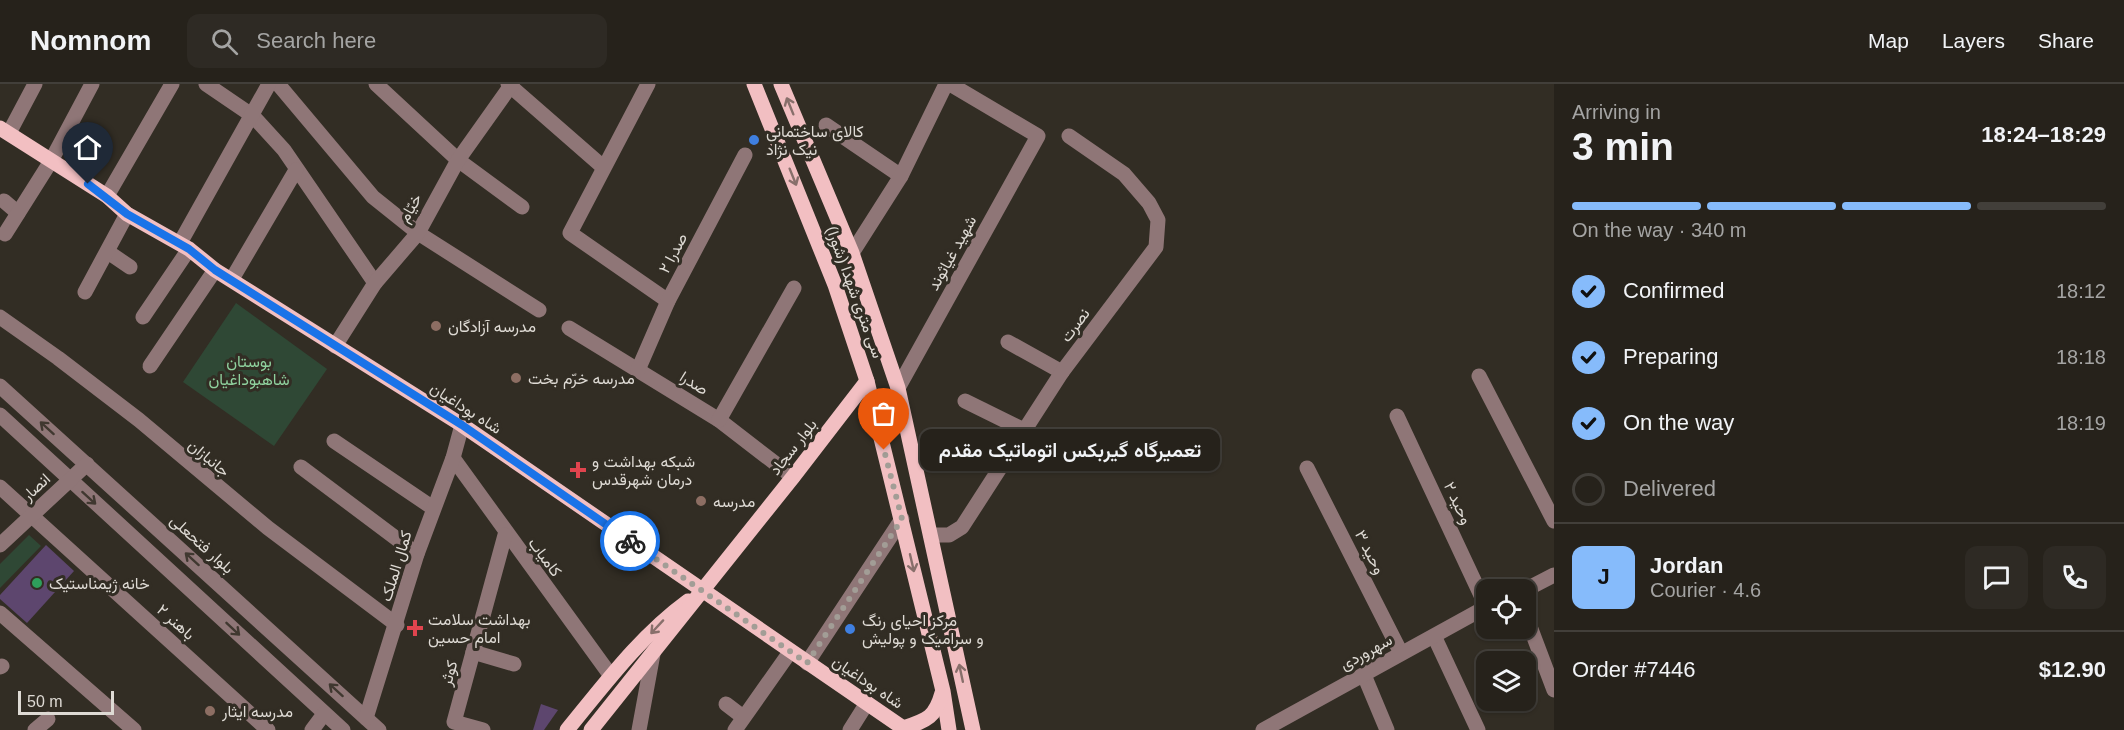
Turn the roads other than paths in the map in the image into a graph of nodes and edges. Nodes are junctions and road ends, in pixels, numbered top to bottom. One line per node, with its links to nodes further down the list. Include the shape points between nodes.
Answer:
1 (35, 84): 15 (street)
2 (92, 84): 19 (street)
3 (171, 84): 24 (street)
4 (206, 84): 13 (street)
5 (268, 84): 13 (street)
6 (278, 84): 30 (street, via 373,197)
7 (376, 84): 18 (street)
8 (647, 84): 20 (street)
9 (754, 84): 25 (main road, سی متری شهدا (شورا), one-way to 25)
10 (781, 84): 23 (main road, سی متری شهدا (شورا), one-way to 10)
11 (948, 84): 22 (street); 53 (street, شهید غیاثوند, via 1038,136)
12 (510, 85): 18 (street, خیّام); 20 (street)
13 (253, 116): 21 (street, via 284,150); 31 (street)
14 (826, 125): 22 (street)
15 (4, 130): 19 (main road, شاه بوداغیان)
16 (1069, 136): 49 (street, نصرت, via 1124,174 1149,203 1158,220 1159,233 1156,247)
17 (745, 155): 40 (street, صدرا ۲)
18 (458, 160): 27 (street); 30 (street, خیّام)
19 (51, 161): 24 (main road, شاه بوداغیان); 29 (street)
20 (603, 167): 40 (street, via 570,233)
21 (296, 170): 36 (street); 37 (street)
22 (901, 176): 33 (street)
23 (824, 190): 25 (main road); 33 (main road, سی متری شهدا (شورا))
24 (107, 196): 28 (main road, شاه بوداغیان)
25 (802, 200): 51 (main road, سی متری شهدا (شورا))
26 (4, 201): 29 (street)
27 (522, 207)
28 (127, 214): 31 (main road, شاه بوداغیان); 32 (street)
29 (8, 223)
30 (418, 232): 37 (street, خیّام); 41 (street)
31 (184, 246): 35 (main road, شاه بوداغیان); 43 (street)
32 (108, 252): 34 (street); 39 (street)
33 (852, 253): 53 (main road, سی متری شهدا (شورا))
34 (130, 267)
35 (215, 270): 36 (main road, شاه بوداغیان); 47 (street)
36 (232, 279): 46 (main road, شاه بوداغیان)
37 (375, 283): 46 (street, خیّام)
38 (794, 288): 57 (street)
39 (85, 292)
40 (668, 301): 48 (street, صدرا ۲)
41 (539, 310)
42 (0, 317): 82 (street, جانبازان, via 139,420 268,528)
43 (143, 317)
44 (569, 328): 48 (street, صدرا)
45 (1008, 342): 49 (street)
46 (335, 346): 58 (main road, شاه بوداغیان)
47 (150, 366)
48 (638, 369): 57 (street, صدرا)
49 (1062, 372): 59 (street, نصرت)
50 (1479, 376): 71 (street)
51 (867, 381): 65 (main road, بلوار سجاد); 70 (main road, سی متری شهدا (شورا))
52 (0, 386): 62 (street, بلوار فتحعلی, one-way to 52)
53 (898, 388): 73 (main road, سی متری شهدا (شورا))
54 (965, 401): 59 (street)
55 (0, 415): 66 (street)
56 (1397, 416): 78 (street, وحید ۲)
57 (719, 420): 65 (street, صدرا)
58 (462, 425): 61 (street, کمال الملک); 79 (main road, شاه بوداغیان)
59 (1024, 430): 73 (street, نصرت, via 962,527 949,535)
60 (334, 441): 68 (street)
61 (453, 458): 68 (street, کمال الملک); 72 (street, کامیاب)
62 (87, 464): 66 (street, انصار); 98 (street, بلوار فتحعلی, one-way to 62)
63 (301, 467): 75 (street)
64 (1307, 468): 87 (street, وحید ۳)
65 (793, 477): 79 (main road, بلوار سجاد)
66 (70, 480): 69 (street, انصار); 97 (street, one-way to 97)
67 (0, 487): 69 (street, باهنر ۲)
68 (433, 507): 75 (street, کمال الملک)
69 (32, 516): 74 (street, انصار); 105 (street, باهنر ۲)
70 (902, 519): 89 (street); 94 (main road, سی متری شهدا (شورا), one-way to 94)
71 (1554, 521)
72 (506, 535): 86 (street, کوثر); 92 (street, کامیاب)
73 (931, 536): 115 (main road, سی متری شهدا (شورا), one-way to 73)
74 (0, 545)
75 (417, 554): 82 (street, کمال الملک)
76 (1554, 575): 77 (street)
77 (1536, 584)
78 (1476, 586)
79 (702, 590): 85 (main road, شاه بوداغیان); 88 (main road, بلوار سجاد); 92 (main road, بلوار سجاد, one-way to 92, via 667,616)
80 (1476, 613): 83 (street, سهروردی)
81 (0, 614): 104 (street)
82 (397, 625): 98 (street, کمال الملک)
83 (1434, 638): 87 (street, سهروردی); 118 (street)
84 (1535, 639): 93 (street)
85 (790, 651): 89 (main road, شاه بوداغیان); 100 (street)
86 (473, 652): 90 (street); 109 (street, کوثر, via 454,722)
87 (1401, 653): 91 (street, سهروردی)
88 (653, 654): 111 (main road, بلوار سجاد); 112 (street)
89 (807, 663): 95 (main road, شاه بوداغیان)
90 (514, 664)
91 (1364, 675): 101 (street, سهروردی); 117 (street)
92 (611, 676): 110 (main road, بلوار سجاد)
93 (1554, 690)
94 (943, 691): 102 (main road, via 937,711); 114 (main road, سی متری شهدا (شورا))
95 (867, 703): 102 (main road, شاه بوداغیان); 113 (street)
96 (726, 704): 100 (street)
97 (324, 714): 106 (street); 107 (street)
98 (366, 718): 108 (street, بلوار فتحعلی)
99 (48, 719): 103 (street)
100 (739, 723)
101 (1285, 725): 116 (street, سهروردی)
102 (904, 729)
103 (35, 730)
104 (134, 730)
105 (268, 730)
106 (312, 730)
107 (343, 730)
108 (379, 730)
109 (483, 730)
110 (567, 730)
111 (591, 730)
112 (639, 730)
113 (850, 730)
114 (949, 730)
115 (974, 730)
116 (1263, 730)
117 (1386, 730)
118 (1478, 730)

